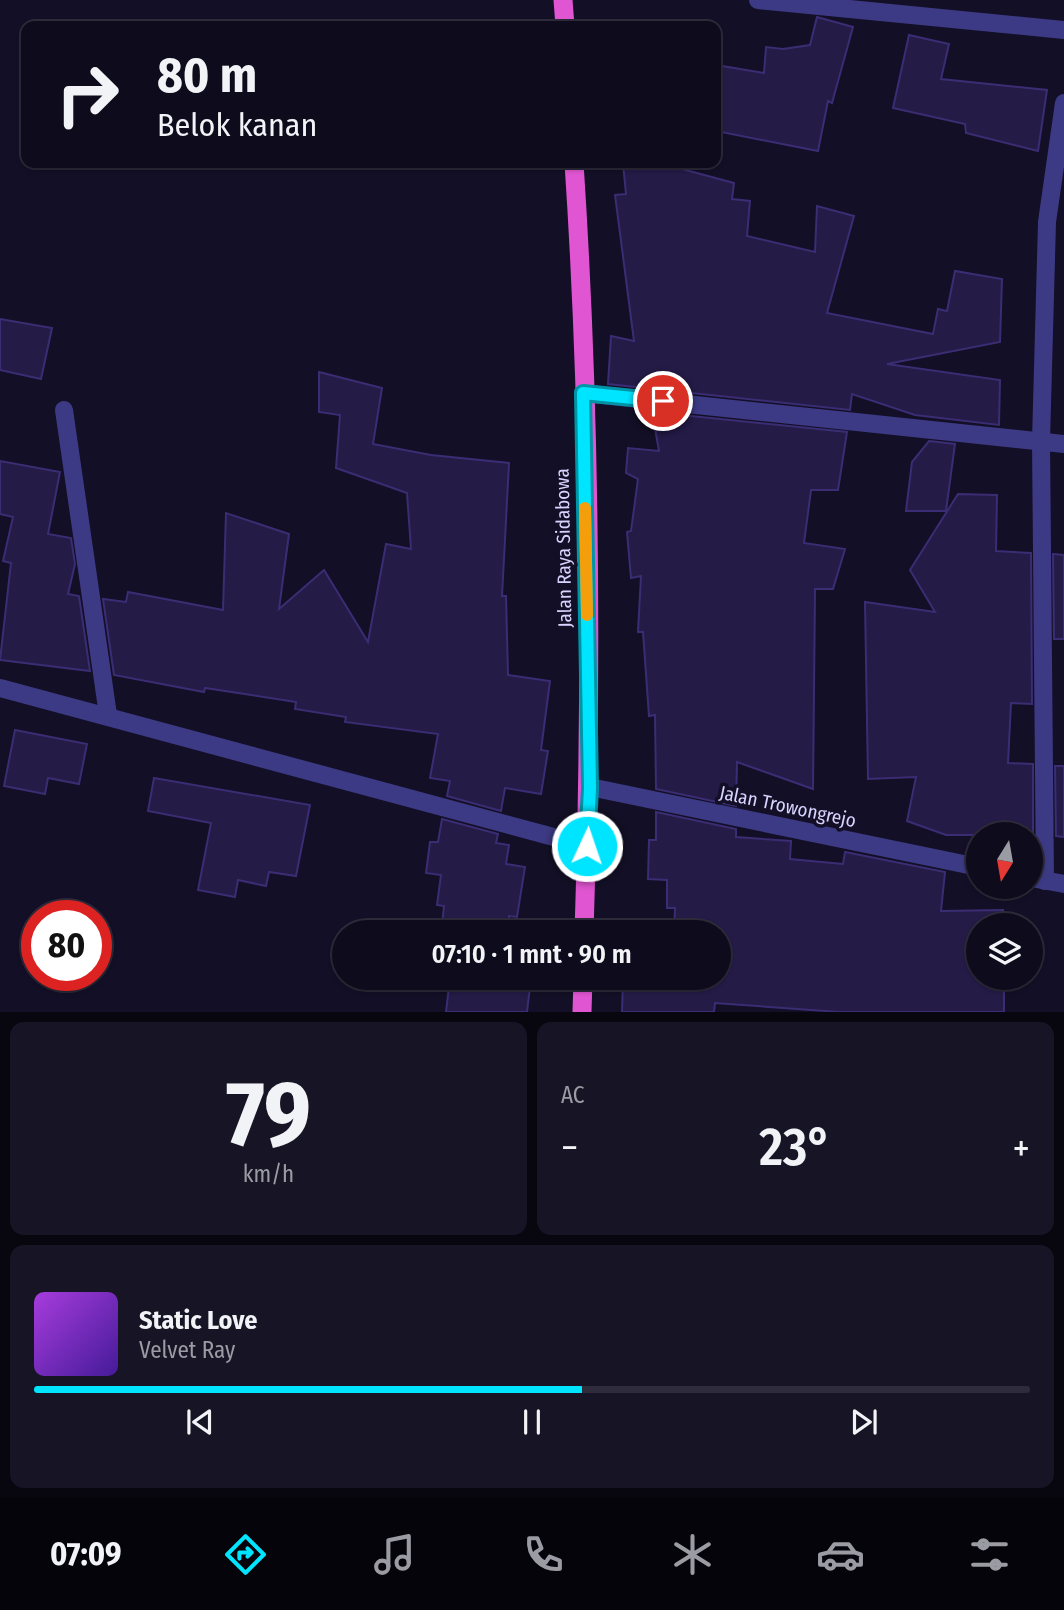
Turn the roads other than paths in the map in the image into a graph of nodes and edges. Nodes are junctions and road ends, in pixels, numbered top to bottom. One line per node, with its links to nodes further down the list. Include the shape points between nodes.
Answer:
1 (563, 0): 4 (highway)
2 (758, 0): 3 (street)
3 (818, 3): 5 (street)
4 (565, 21)
5 (1064, 30)
6 (1064, 103): 10 (street, via 1047,222)
7 (574, 168): 8 (highway, Jalan Raya Sidabowa)
8 (583, 393): 10 (street); 14 (highway, Jalan Raya Sidabowa)
9 (64, 410): 13 (street)
10 (1041, 441): 11 (street); 15 (street)
11 (1064, 444)
12 (0, 688): 13 (street)
13 (108, 715): 16 (street)
14 (590, 788): 16 (highway, Jalan Raya Sidabowa); 17 (street, Jalan Trowongrejo)
15 (1038, 822)
16 (587, 846): 20 (highway, Jalan Raya Sidabowa)
17 (966, 865)
18 (1043, 880): 19 (street)
19 (1064, 884)
20 (584, 920)
21 (583, 990): 22 (highway)
22 (582, 1012)

